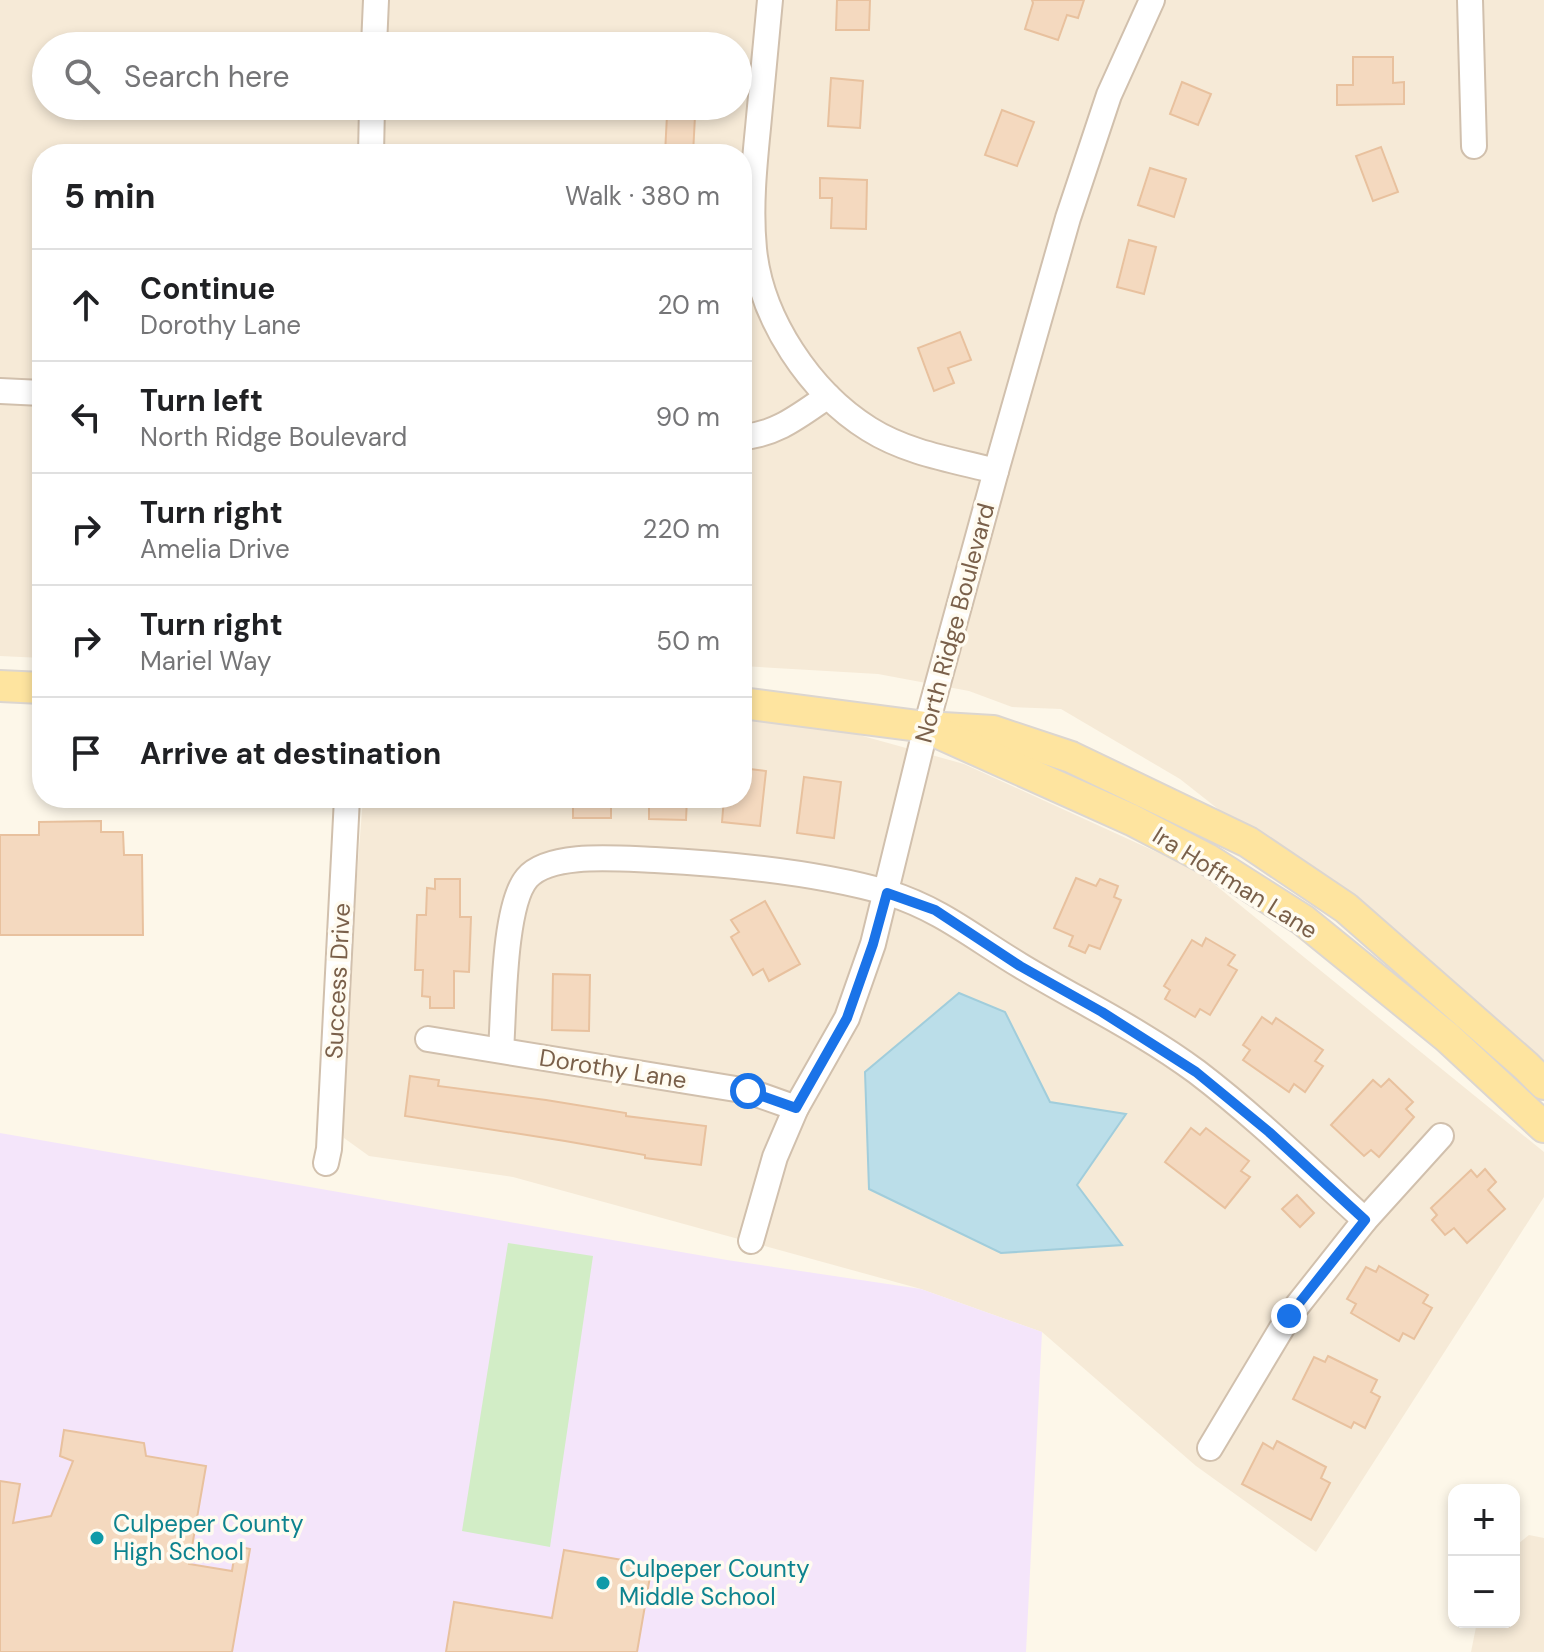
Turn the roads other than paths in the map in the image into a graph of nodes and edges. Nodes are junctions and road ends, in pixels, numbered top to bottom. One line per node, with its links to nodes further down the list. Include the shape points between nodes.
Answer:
1 (376, 0): 5 (street)
2 (770, 0): 11 (street, via 752,196 754,252 769,306 795,359)
3 (1152, 0): 13 (street, North Ridge Boulevard, via 1095,136)
4 (1470, 0): 8 (street)
5 (375, 32)
6 (372, 120): 7 (street)
7 (371, 144)
8 (1474, 146)
9 (0, 391): 10 (street)
10 (32, 393)
11 (828, 396): 12 (street, via 778,429); 13 (street, via 869,429 918,452)
12 (752, 436)
13 (996, 471): 17 (street, North Ridge Boulevard)
14 (0, 686): 15 (main road)
15 (32, 688)
16 (752, 704): 17 (main road, Ira Hoffman Lane)
17 (926, 727): 19 (street, North Ridge Boulevard); 22 (main road, Ira Hoffman Lane, via 993,731 1071,757 1248,842 1346,908); 24 (main road, Ira Hoffman Lane, via 1132,820 1207,859 1303,920 1447,1037)
18 (346, 808): 26 (street, Success Drive)
19 (887, 893): 21 (street, via 728,864 587,858 543,866 518,894 509,933); 23 (street, North Ridge Boulevard, via 847,1018); 27 (street, via 935,910 1196,1072)
20 (428, 1039): 21 (street, Dorothy Lane)
21 (501, 1050): 23 (street, Dorothy Lane, via 748,1091)
22 (1544, 1084)
23 (796, 1108): 28 (street, North Ridge Boulevard, via 775,1157)
24 (1544, 1127)
25 (1441, 1136): 27 (street)
26 (326, 1163)
27 (1365, 1220): 29 (street, via 1289,1316)
28 (751, 1241)
29 (1210, 1448)

